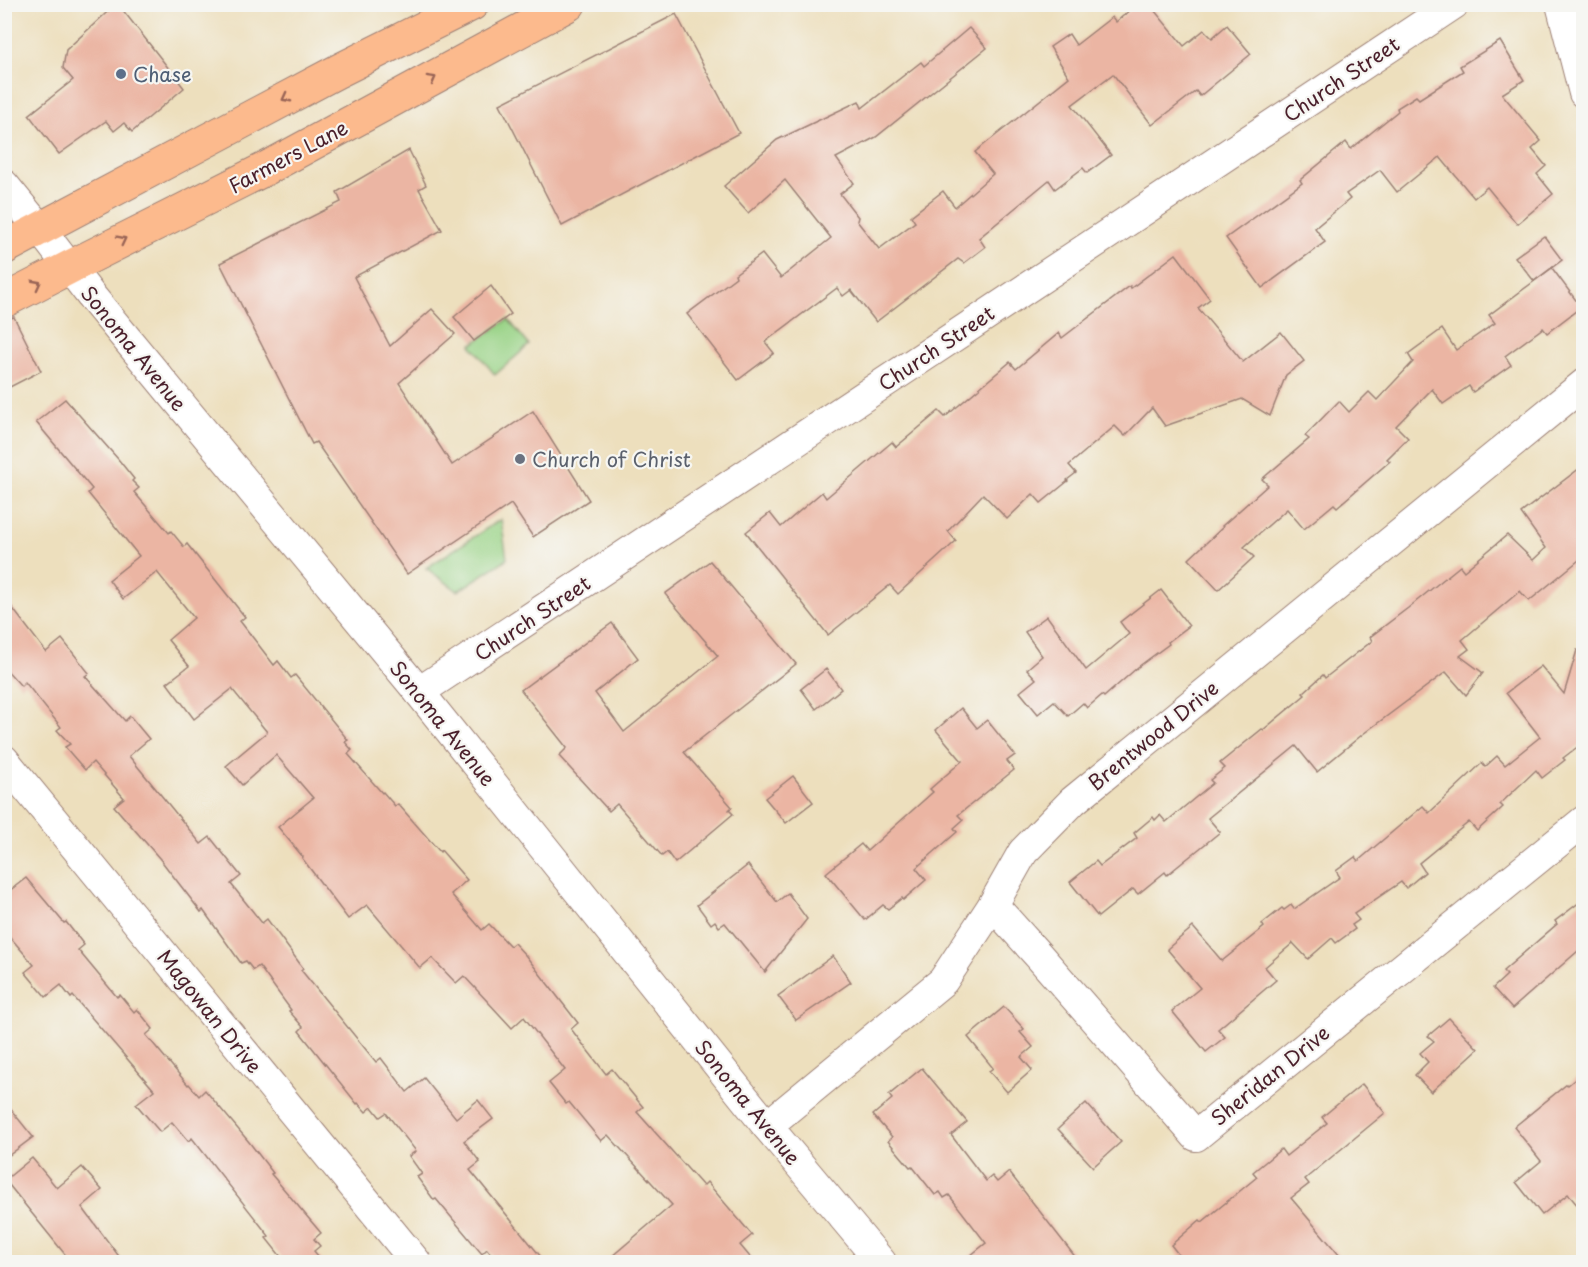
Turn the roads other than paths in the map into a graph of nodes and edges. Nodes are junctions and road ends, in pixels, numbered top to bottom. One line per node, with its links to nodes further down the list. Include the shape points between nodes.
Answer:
1 (472, 4): 7 (main road, one-way to 7)
2 (569, 4): 9 (main road, Farmers Lane, one-way to 2, via 267,168)
3 (1454, 4): 12 (street, Church Street)
4 (1562, 4): 5 (street)
5 (1584, 93)
6 (4, 185): 7 (street, Sonoma Avenue)
7 (40, 229): 8 (main road); 9 (street, Sonoma Avenue)
8 (4, 248)
9 (70, 267): 10 (main road, Farmers Lane, one-way to 9); 12 (street, Sonoma Avenue)
10 (4, 301)
11 (1584, 384): 15 (street, Brentwood Drive, via 1073,801 1023,852)
12 (419, 692): 16 (street, Sonoma Avenue)
13 (4, 760): 17 (street, Magowan Drive)
14 (1584, 821): 15 (street, Sheridan Drive, via 1196,1136)
15 (993, 905): 16 (street, Brentwood Drive, via 943,981)
16 (767, 1126): 18 (street, Sonoma Avenue)
17 (416, 1263)
18 (881, 1263)

